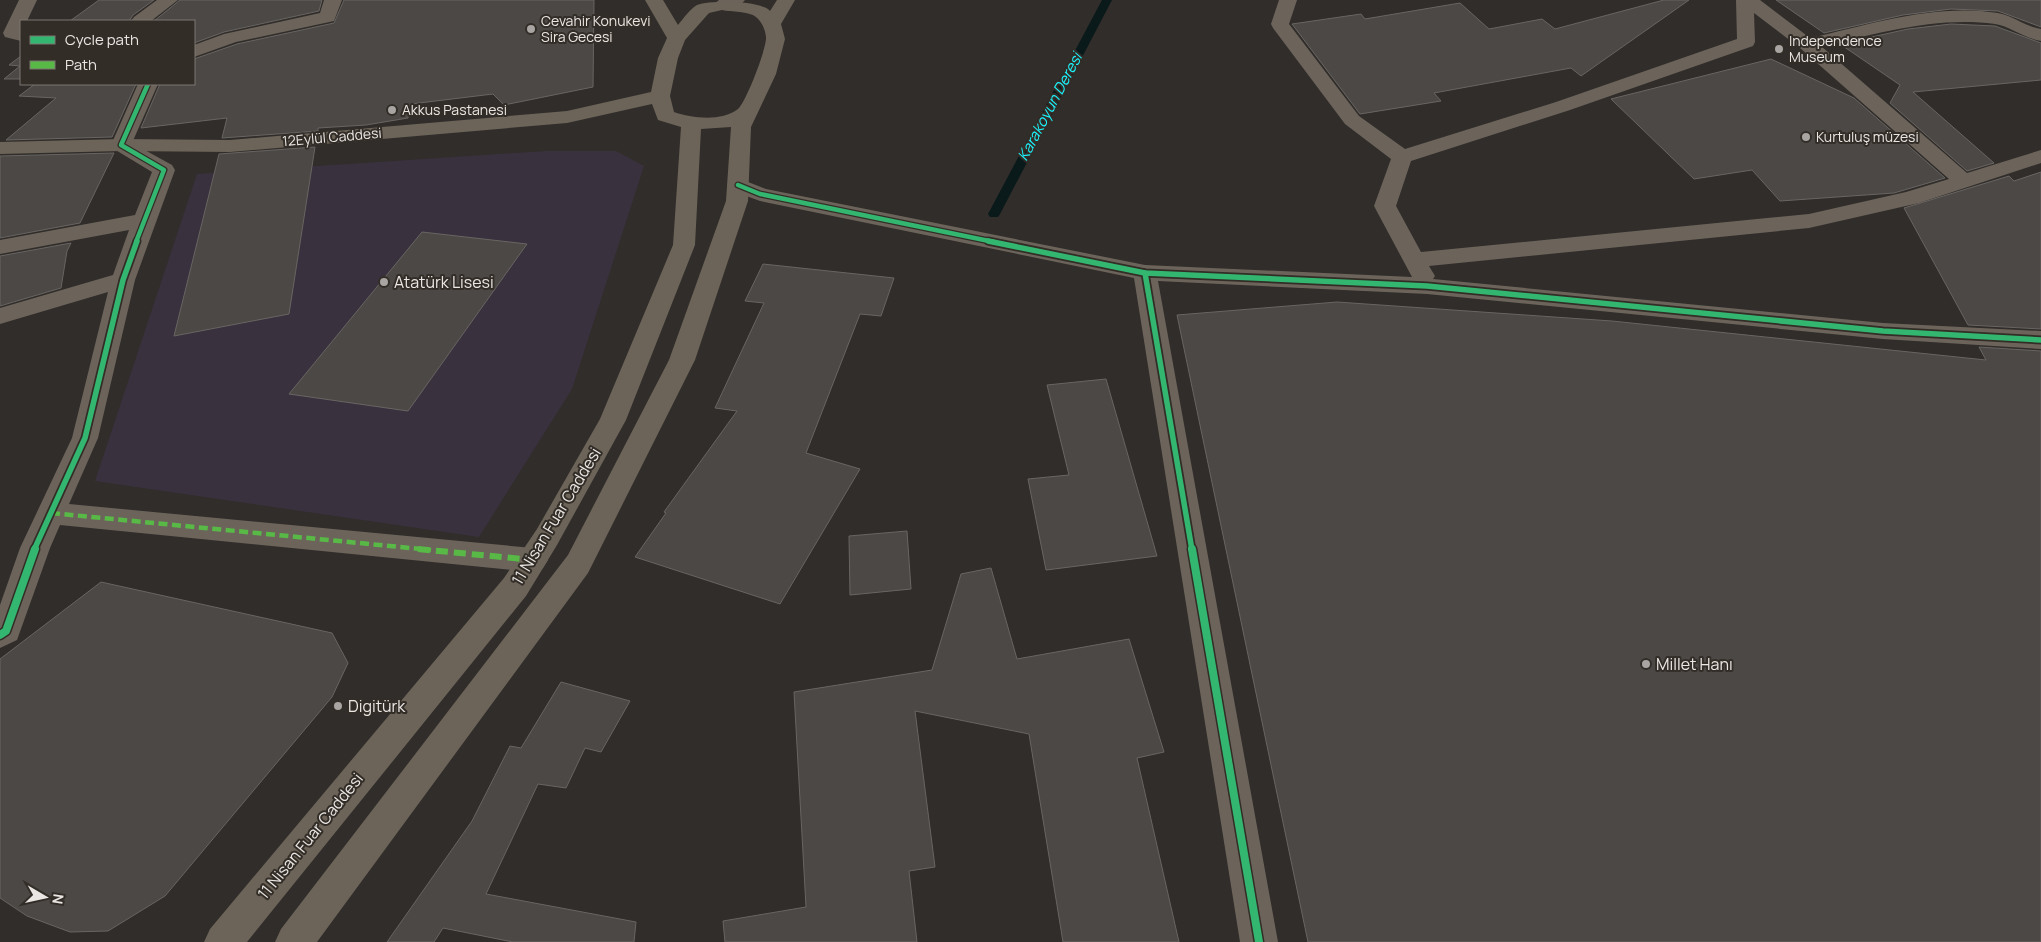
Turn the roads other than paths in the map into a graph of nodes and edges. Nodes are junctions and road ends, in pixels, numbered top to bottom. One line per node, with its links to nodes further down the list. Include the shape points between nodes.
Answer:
1 (169, 0): 12 (street)
2 (333, 0): 18 (street, via 328,17 231,38)
3 (654, 0): 16 (main road)
4 (786, 0): 13 (main road)
5 (1288, 0): 26 (street, via 1280,24 1352,120)
6 (1747, 0): 17 (street); 26 (street, via 1746,42 1563,106)
7 (1943, 0): 11 (street)
8 (729, 2): 13 (main road, via 760,11); 16 (main road, via 703,9)
9 (26, 4): 10 (street); 14 (street, via 12,33)
10 (0, 11)
11 (1963, 17): 15 (street, via 2000,19 2033,35); 17 (street, via 1931,18)
12 (141, 20)
13 (772, 24): 21 (main road, via 776,39 766,74)
14 (20, 35)
15 (2041, 35)
16 (676, 38): 20 (main road)
17 (1807, 44): 27 (street)
18 (195, 51)
19 (148, 85): 23 (street)
20 (660, 96): 22 (main road, via 665,116); 23 (main road, 12Eylül Caddesi, via 567,117 230,146)
21 (746, 112): 22 (main road, via 729,121); 28 (main road, via 741,127)
22 (691, 124): 38 (main road, 11 Nisan Fuar Caddesi, via 684,245 613,420)
23 (121, 145): 24 (main road, 12Eylül Caddesi); 29 (street, via 164,170)
24 (0, 148)
25 (2041, 156): 27 (street)
26 (1402, 157): 31 (street, via 1385,206)
27 (1964, 182): 31 (street, via 1910,198 1809,220)
28 (738, 184): 32 (street, via 760,194); 41 (main road, via 737,201 682,360 578,564)
29 (144, 220): 30 (street); 33 (street)
30 (0, 248)
31 (1415, 260): 34 (street)
32 (1145, 273): 34 (street); 42 (street)
33 (123, 280): 35 (street); 37 (street, via 85,438)
34 (1427, 286): 36 (street, via 1883,331)
35 (0, 316)
36 (2041, 340)
37 (51, 513): 38 (street); 39 (street, via 6,631)
38 (533, 560): 40 (main road, 11 Nisan Fuar Caddesi, via 515,587)
39 (0, 636)
40 (223, 942)
41 (294, 942)
42 (1259, 942)

